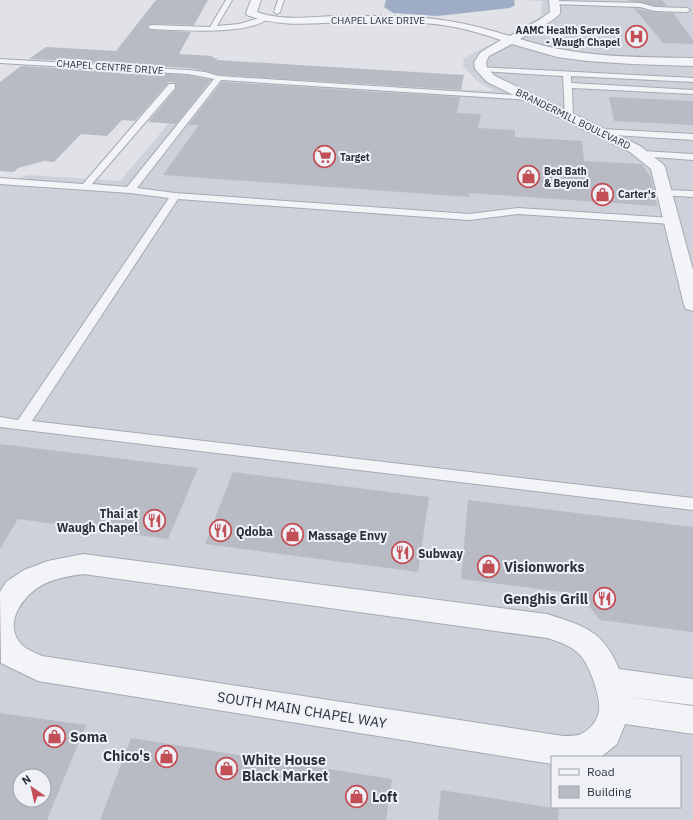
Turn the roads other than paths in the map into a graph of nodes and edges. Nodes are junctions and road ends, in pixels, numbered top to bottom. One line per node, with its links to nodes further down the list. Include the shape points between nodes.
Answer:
1 (229, 0): 11 (lane)
2 (256, 0): 9 (street, via 251,13)
3 (282, 0): 7 (lane)
4 (680, 0): 6 (lane)
5 (554, 2): 6 (lane, via 640,5 655,9); 12 (street, via 555,13)
6 (687, 10): 8 (lane)
7 (277, 12)
8 (691, 16)
9 (266, 18): 11 (lane, via 242,27); 12 (street, CHAPEL LAKE DRIVE, via 345,23 424,23)
10 (151, 27): 11 (lane)
11 (213, 28)
12 (511, 40): 14 (street, CHAPEL LAKE DRIVE, via 572,56); 15 (street, via 486,54 480,62)
13 (0, 61): 17 (lane, CHAPEL CENTRE DRIVE, via 188,72)
14 (693, 62)
15 (481, 69): 16 (lane); 22 (street, BRANDERMILL BOULEVARD, via 491,79)
16 (567, 73): 18 (lane); 19 (lane)
17 (220, 78): 22 (lane, CHAPEL CENTRE DRIVE); 31 (lane)
18 (693, 80)
19 (568, 85): 21 (lane); 23 (lane)
20 (172, 86): 30 (lane)
21 (693, 92)
22 (530, 98): 23 (street, BRANDERMILL BOULEVARD)
23 (569, 116): 24 (street, BRANDERMILL BOULEVARD)
24 (601, 132): 25 (lane); 26 (street, BRANDERMILL BOULEVARD)
25 (693, 137)
26 (642, 154): 27 (lane); 33 (street, BRANDERMILL BOULEVARD, via 658,167)
27 (693, 157)
28 (0, 181): 29 (lane)
29 (22, 183): 30 (lane); 32 (lane)
30 (85, 187): 31 (lane)
31 (130, 190): 35 (lane)
32 (0, 191)
33 (665, 193): 34 (lane); 36 (street, BRANDERMILL BOULEVARD)
34 (693, 194)
35 (175, 196): 36 (lane, via 469,217 518,211); 39 (lane)
36 (672, 221): 37 (street, BRANDERMILL BOULEVARD)
37 (692, 297)
38 (0, 422): 39 (lane)
39 (22, 424): 40 (lane)
40 (693, 504)
41 (8, 589): 42 (street, SOUTH MAIN CHAPEL WAY); 44 (street, SOUTH MAIN CHAPEL WAY, via 57,568 83,564 547,626 571,634 590,646 603,666)
42 (0, 616): 44 (street, SOUTH MAIN CHAPEL WAY, via 1,637 11,654 38,668 563,751 587,748 606,734)
43 (693, 692): 44 (street)
44 (612, 695): 45 (street)
45 (693, 720)

